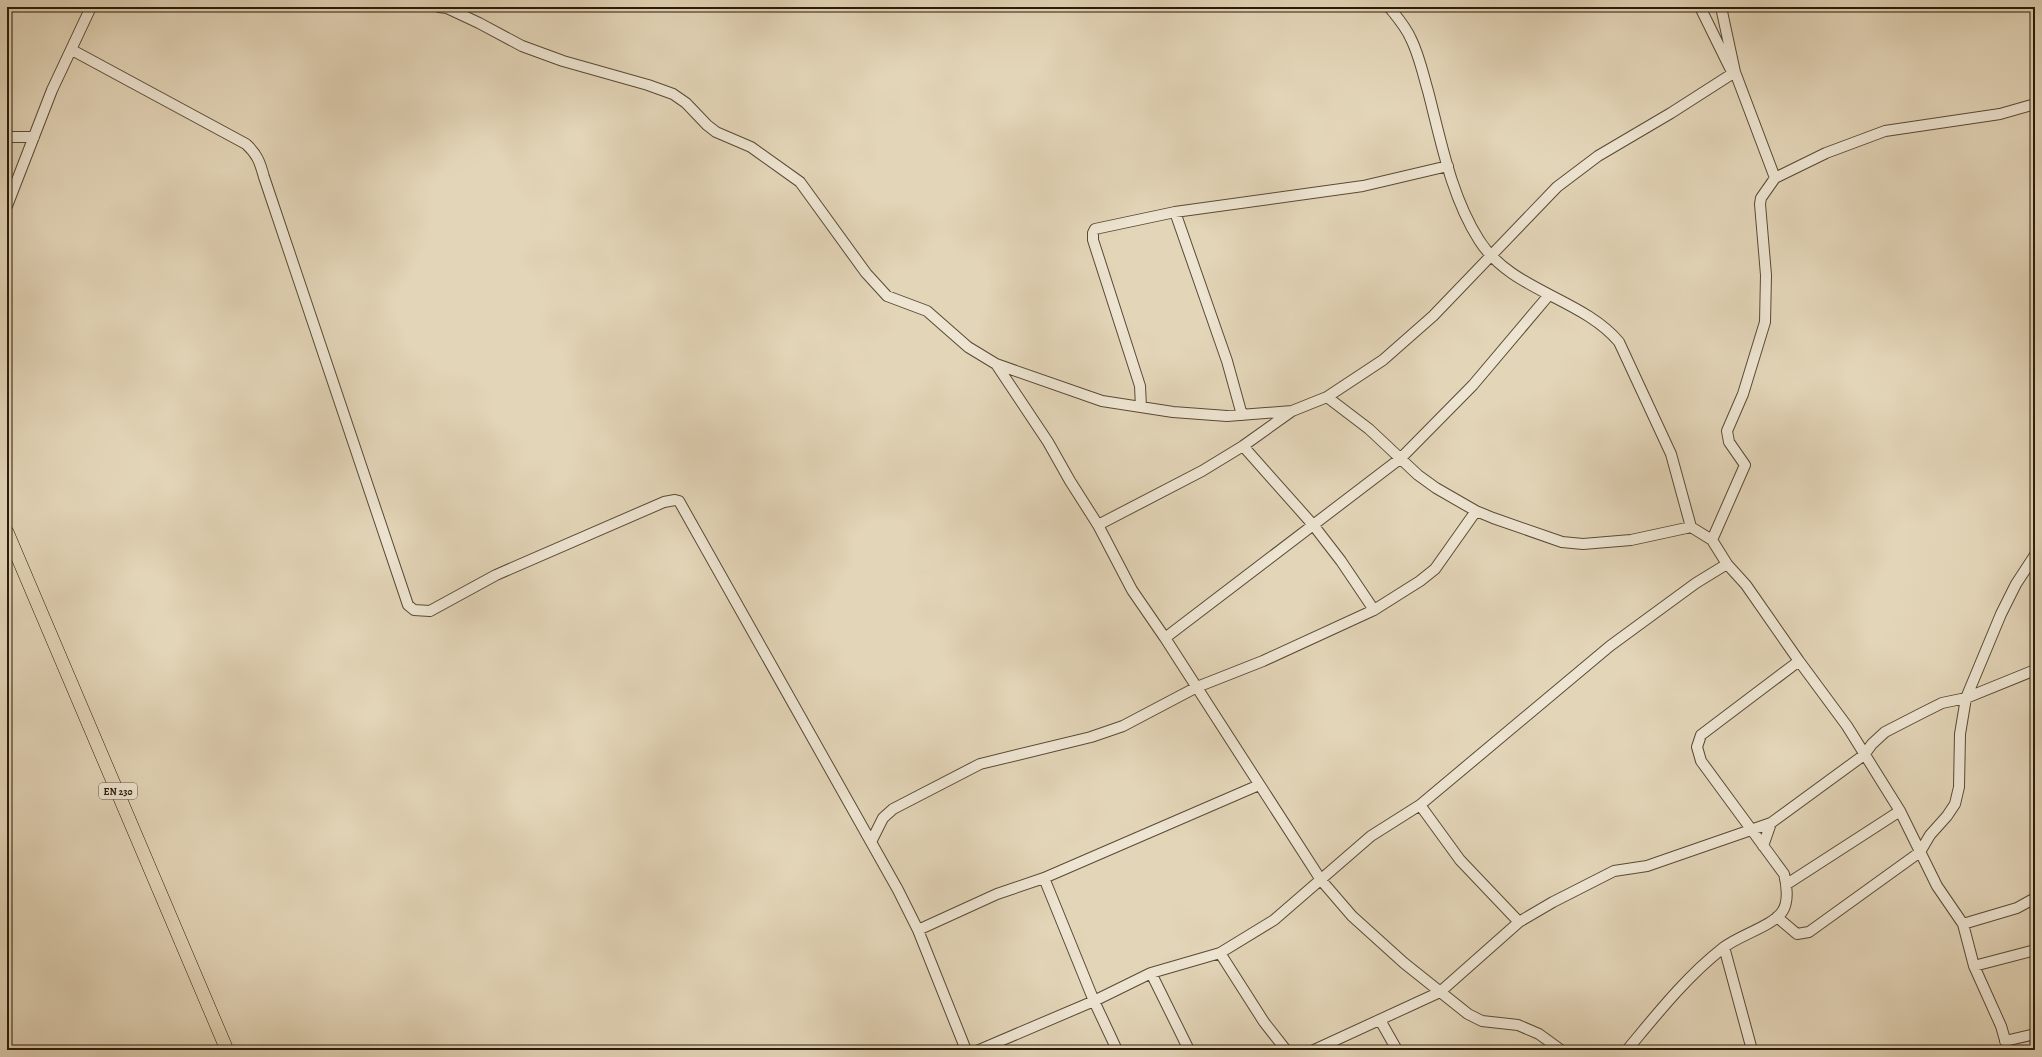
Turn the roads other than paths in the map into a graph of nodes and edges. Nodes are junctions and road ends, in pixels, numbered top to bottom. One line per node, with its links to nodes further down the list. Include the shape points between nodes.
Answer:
1 (91, 7): 6 (street)
2 (439, 7): 17 (street, via 447,8 542,54 673,94 716,132 751,147 800,182 866,273 887,296 927,311 968,346)
3 (1389, 7): 11 (street, via 1412,40)
4 (1700, 7): 7 (street)
5 (1721, 7): 7 (street)
6 (72, 50): 10 (street, via 52,90); 44 (street, via 246,144 256,153 408,605 414,610 430,611 496,575 664,502 680,501)
7 (1734, 73): 12 (street); 15 (street, via 1598,156 1557,188)
8 (2035, 104): 12 (street, via 2000,114 1884,131 1826,153)
9 (7, 137): 10 (street)
10 (34, 137): 13 (street)
11 (1448, 166): 14 (street, via 1363,186); 15 (street, via 1464,213)
12 (1774, 178): 29 (street, via 1760,204 1766,275 1765,322 1743,394 1727,431 1729,442 1745,465)
13 (7, 206)
14 (1175, 212): 19 (street, via 1100,227 1093,233 1140,386); 21 (street, via 1228,361)
15 (1490, 257): 16 (street); 18 (street, via 1399,347)
16 (1549, 295): 23 (street, via 1472,385); 27 (street, via 1593,319 1609,330 1619,342 1671,454)
17 (996, 364): 19 (street, via 1102,401); 25 (street, via 1048,442)
18 (1327, 397): 20 (street); 23 (street, via 1369,429)
19 (1141, 407): 21 (street, via 1173,412)
20 (1292, 411): 21 (street); 22 (street)
21 (1242, 415)
22 (1243, 446): 25 (street, via 1202,471); 26 (street)
23 (1401, 458): 24 (street, via 1436,488); 26 (street)
24 (1476, 511): 27 (street, via 1562,542 1583,544 1630,540); 32 (street, via 1435,570)
25 (1098, 525): 33 (street, via 1132,590)
26 (1314, 526): 32 (street); 33 (street)
27 (1691, 527): 29 (street)
28 (7, 532): 65 (main road, EN 230)
29 (1712, 540): 31 (street)
30 (2035, 555): 37 (street, via 2001,614)
31 (1727, 564): 34 (street, via 1746,585); 40 (street, via 1696,583 1610,646)
32 (1374, 610): 36 (street, via 1263,661)
33 (1165, 638): 36 (street)
34 (1799, 661): 38 (street, via 1847,726); 43 (street, via 1698,738 1701,761)
35 (2035, 670): 37 (street)
36 (1197, 687): 39 (street); 44 (street, via 1123,726 1091,737 980,764 893,808 883,818)
37 (1966, 698): 38 (street, via 1942,703 1885,732); 46 (street, via 1960,734 1959,787 1955,804)
38 (1864, 755): 41 (street); 42 (street)
39 (1259, 784): 47 (street); 48 (street)
40 (1420, 805): 48 (street, via 1371,836); 52 (street, via 1460,860)
41 (1900, 812): 46 (street); 49 (street)
42 (1771, 823): 43 (street); 45 (street)
43 (1751, 830): 45 (street); 52 (street, via 1647,866 1614,871)
44 (871, 842): 54 (street)
45 (1763, 846): 49 (street, via 1784,874)
46 (1920, 852): 51 (street, via 1804,934 1797,934); 53 (street)
47 (1044, 878): 54 (street, via 997,894); 61 (street)
48 (1321, 880): 57 (street, via 1274,920); 60 (street, via 1352,916)
49 (1787, 884): 51 (street, via 1784,905)
50 (2035, 898): 53 (street, via 2017,908)
51 (1777, 917): 55 (street)
52 (1519, 922): 60 (street)
53 (1963, 924): 58 (street)
54 (918, 930): 66 (street)
55 (1724, 947): 74 (street, via 1703,964 1665,1004); 75 (street)
56 (2035, 950): 58 (street)
57 (1220, 954): 59 (street); 70 (street, via 1264,1022)
58 (1974, 966): 64 (street)
59 (1151, 973): 61 (street); 69 (street)
60 (1440, 992): 62 (street); 73 (street, via 1468,1014 1488,1022 1518,1025 1539,1034)
61 (1094, 1001): 67 (street); 68 (street)
62 (1380, 1020): 71 (street); 72 (street)
63 (2035, 1034): 64 (street)
64 (2007, 1045)
65 (227, 1050)
66 (966, 1050)
67 (979, 1050)
68 (1118, 1050)
69 (1189, 1050)
70 (1286, 1050)
71 (1314, 1050)
72 (1397, 1050)
73 (1561, 1050)
74 (1627, 1050)
75 (1752, 1050)

